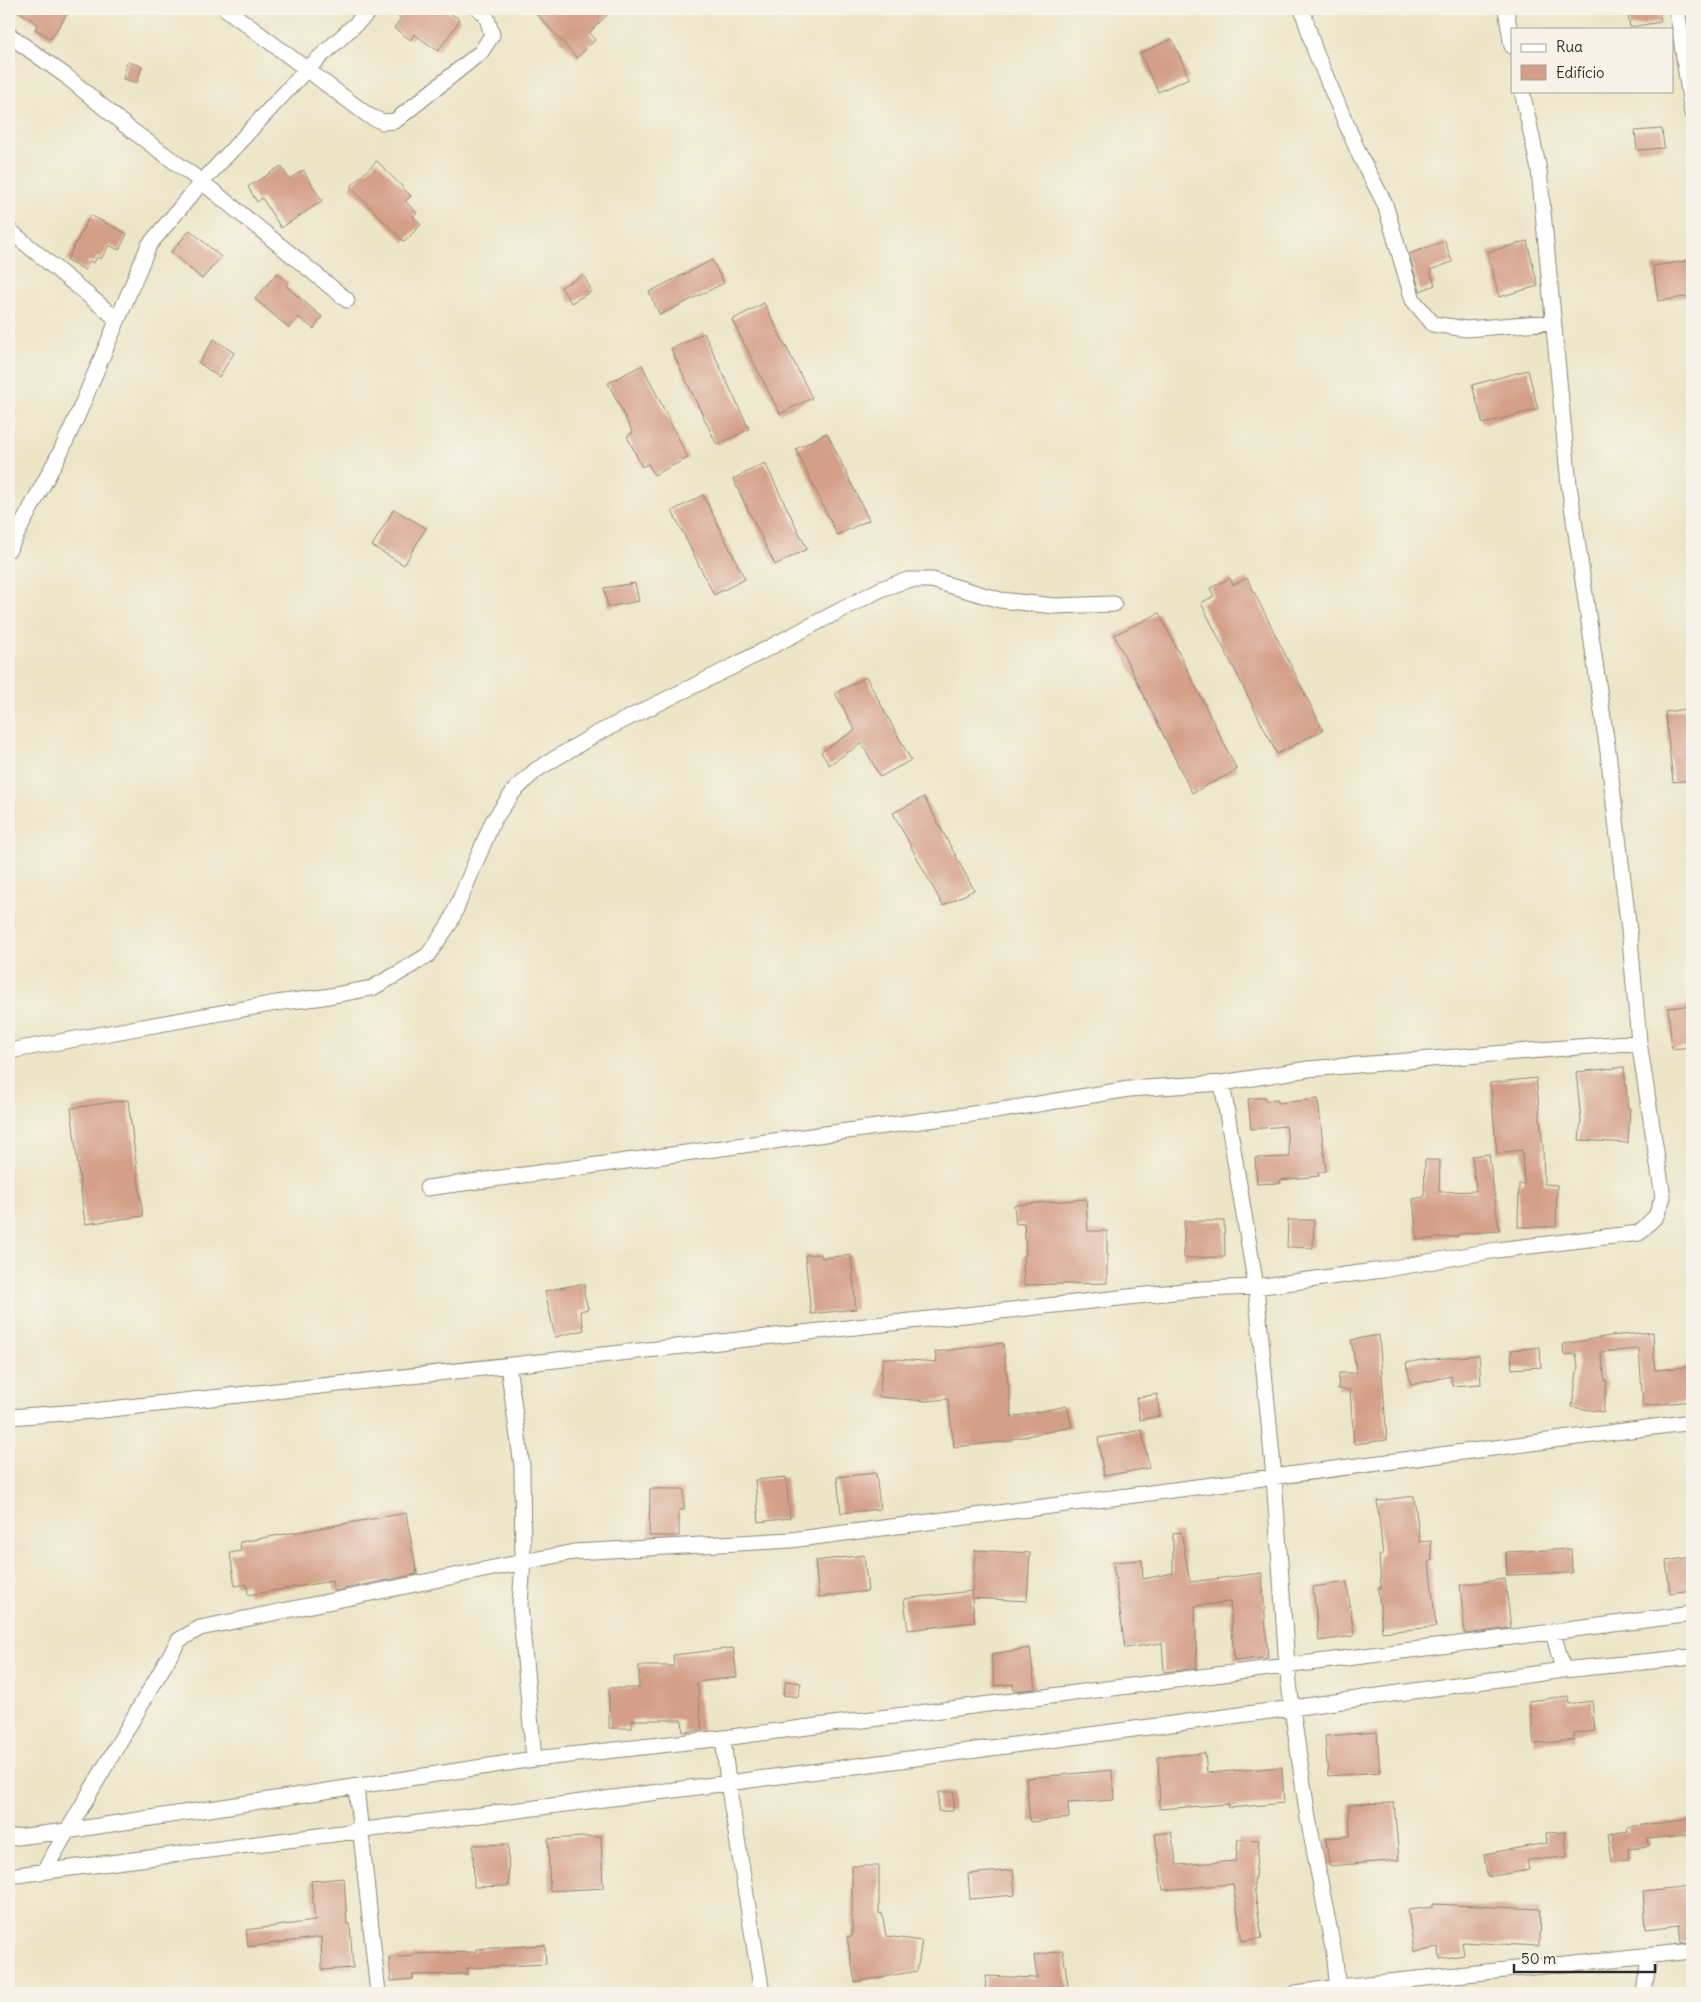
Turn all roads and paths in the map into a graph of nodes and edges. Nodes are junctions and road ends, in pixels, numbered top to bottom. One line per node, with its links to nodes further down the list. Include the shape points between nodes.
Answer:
1 (226, 9): 9 (street)
2 (372, 9): 9 (street)
3 (479, 9): 9 (street, via 486,15 492,35 481,52 396,121 383,122 369,116)
4 (1302, 9): 16 (street, via 1326,78 1385,204 1414,300 1432,324 1466,329)
5 (1506, 9): 8 (street)
6 (1677, 9): 11 (street)
7 (9, 35): 12 (street)
8 (1511, 40)
9 (307, 69): 12 (street)
10 (1522, 92): 16 (street, via 1539,170)
11 (1692, 113)
12 (202, 182): 14 (street); 15 (street, via 150,245)
13 (9, 230): 15 (street)
14 (347, 300)
15 (117, 319): 17 (street, via 62,449)
16 (1552, 322): 19 (street, via 1569,485 1608,752)
17 (9, 549)
18 (1114, 604): 20 (street, via 1055,606 1000,600 932,580 908,580 883,588 596,734 536,770 514,791 493,821 450,923 428,955 372,988)
19 (1639, 1042): 21 (street, via 1308,1069); 23 (street, via 1663,1197 1656,1216 1639,1233 1497,1250)
20 (9, 1051)
21 (1222, 1083): 22 (street, via 1129,1089 992,1111); 23 (street)
22 (428, 1188)
23 (1256, 1287): 24 (street, via 1182,1291); 27 (street)
24 (508, 1365): 25 (street, via 93,1412); 28 (street, via 522,1466)
25 (9, 1417)
26 (1692, 1422): 27 (street)
27 (1274, 1477): 28 (street, via 791,1540 574,1552); 32 (street)
28 (523, 1562): 36 (street, via 520,1605); 39 (street, via 200,1628 179,1640)
29 (1692, 1614): 30 (street)
30 (1553, 1632): 32 (street); 33 (street)
31 (1692, 1657): 33 (street)
32 (1287, 1666): 34 (street); 35 (street)
33 (1563, 1670): 34 (street)
34 (1292, 1708): 37 (street); 46 (street)
35 (723, 1738): 36 (street); 37 (street)
36 (534, 1760): 38 (street)
37 (728, 1783): 40 (street); 48 (street)
38 (356, 1787): 39 (street); 40 (street)
39 (66, 1832): 41 (street); 42 (street)
40 (362, 1832): 42 (street); 47 (street)
41 (9, 1838)
42 (44, 1871): 43 (street)
43 (9, 1876)
44 (1692, 1951): 45 (street)
45 (1649, 1956): 46 (street); 50 (street)
46 (1338, 1990): 49 (street)
47 (378, 1993)
48 (762, 1993)
49 (1296, 1993)
50 (1644, 1993)

